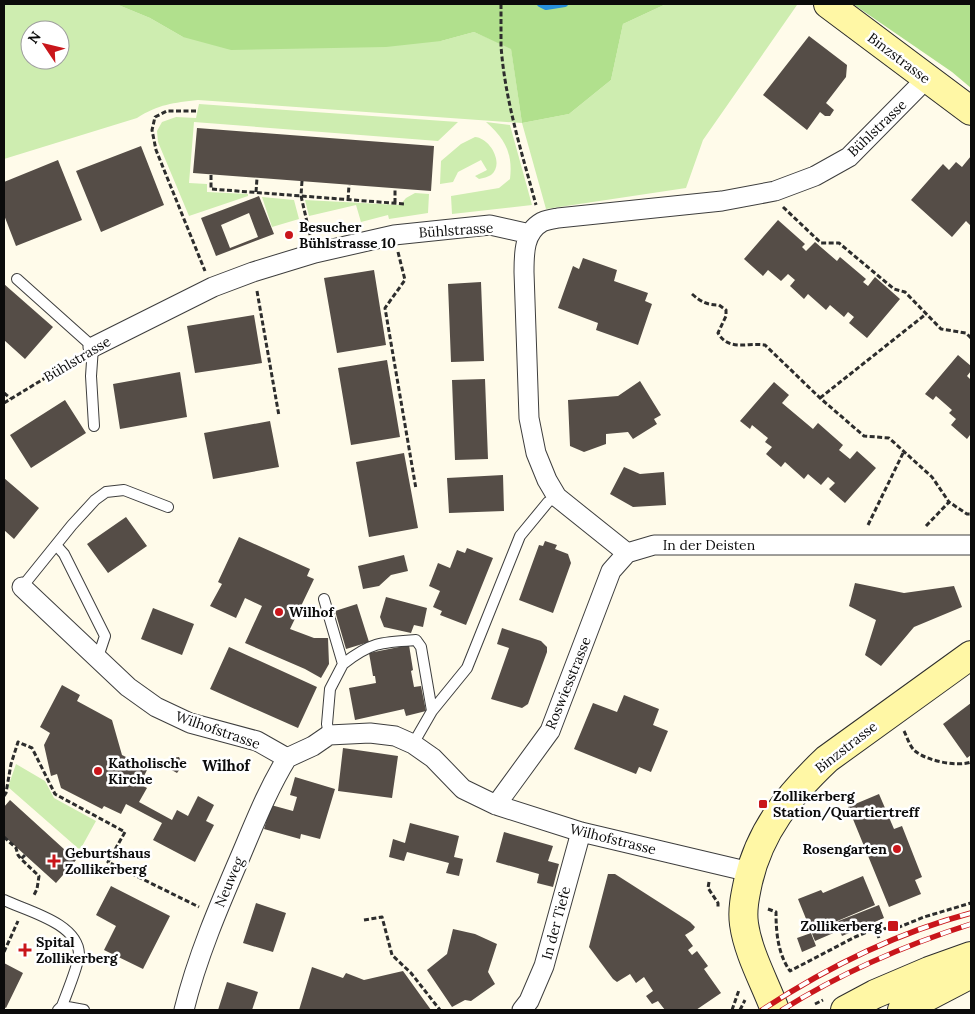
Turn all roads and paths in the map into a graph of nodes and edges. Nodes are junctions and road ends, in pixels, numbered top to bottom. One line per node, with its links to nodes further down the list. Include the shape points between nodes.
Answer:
1 (501, 4): 17 (path, via 501,46 507,89 537,211)
2 (828, 4): 3 (main road, Binzstrasse)
3 (927, 78): 5 (main road, Binzstrasse); 17 (street, Bühlstrasse, via 849,156 815,176 783,188 722,201 558,218)
4 (196, 111): 22 (path, via 167,111 155,117 152,130 156,150)
5 (971, 111)
6 (211, 175): 11 (path, via 211,189)
7 (257, 178): 11 (path)
8 (302, 182): 12 (path)
9 (349, 185): 13 (path)
10 (395, 188): 14 (path)
11 (256, 192): 12 (path)
12 (301, 196): 13 (path); 19 (path)
13 (348, 200): 14 (path)
14 (394, 203): 15 (path)
15 (405, 204)
16 (786, 211): 24 (path, via 821,243 840,244 894,289 906,292)
17 (536, 228): 18 (street, Bühlstrasse, via 490,225); 35 (street, via 524,250 529,418 536,453)
18 (394, 235): 19 (street, Bühlstrasse); 34 (path, via 405,280 385,308)
19 (315, 253): 20 (street, Bühlstrasse)
20 (253, 272): 22 (street, Bühlstrasse); 31 (path)
21 (17, 279): 26 (lane)
22 (213, 287): 26 (street, Bühlstrasse)
23 (692, 294): 29 (path, via 708,305 719,305 726,310 718,333 721,339 737,346 765,345)
24 (926, 314): 25 (path, via 941,329 966,333); 29 (path)
25 (971, 338)
26 (93, 348): 28 (path, Bühlstrasse); 32 (lane)
27 (4, 392): 28 (path)
28 (10, 398): 30 (path, Bühlstrasse)
29 (820, 398): 33 (path, via 864,436 889,438)
30 (4, 403)
31 (279, 416)
32 (94, 426)
33 (904, 451): 36 (path, via 932,477); 39 (path)
34 (416, 490)
35 (557, 497): 43 (street); 50 (lane, via 548,502 520,536 467,668)
36 (949, 502): 38 (path); 40 (path)
37 (168, 507): 41 (lane, via 124,490 106,492 95,500)
38 (971, 514)
39 (859, 544): 40 (street, In der Deisten); 43 (street, In der Deisten, via 654,545)
40 (908, 544): 42 (street, In der Deisten)
41 (56, 545): 44 (lane); 47 (lane, via 64,554 104,636)
42 (971, 545)
43 (627, 553): 56 (street, Roswiesstrasse, via 611,571 550,731)
44 (22, 587): 47 (street, Wilhofstrasse)
45 (324, 598): 48 (lane)
46 (971, 655): 49 (main road, Binzstrasse)
47 (98, 660): 53 (street, Wilhofstrasse, via 128,688 156,707 190,723 257,742)
48 (343, 664): 50 (lane, via 358,652 382,642 416,640 421,647); 51 (lane, via 330,689)
49 (895, 710): 54 (path, via 913,750 946,764); 60 (main road, Binzstrasse, via 827,759 806,779 776,814)
50 (432, 711): 52 (lane)
51 (329, 735): 52 (street, Wilhofstrasse, via 370,733 395,736); 53 (street, Wilhofstrasse)
52 (413, 744): 56 (street, Wilhofstrasse, via 433,758 463,789)
53 (287, 758): 66 (street, Neuweg, via 273,781)
54 (971, 762)
55 (4, 796): 66 (path, via 18,742 32,748 55,794 125,832 108,862)
56 (496, 805): 57 (street, Wilhofstrasse)
57 (581, 832): 60 (street, Wilhofstrasse); 77 (street, In der Tiefe, via 544,966)
58 (4, 837): 59 (path, via 16,848)
59 (21, 859)
60 (750, 872): 79 (main road, Binzstrasse, via 744,898 744,924 748,944)
61 (711, 875): 65 (path, via 708,888 718,903)
62 (4, 900): 73 (lane, via 63,926 77,942 79,955)
63 (971, 903): 68 (path, via 897,928)
64 (768, 909): 68 (path, via 776,912 780,951 790,971)
65 (718, 912)
66 (215, 915): 75 (street, Neuweg)
67 (364, 920): 76 (path, via 382,917 392,955)
68 (875, 929): 69 (path)
69 (879, 938)
70 (971, 956): 80 (main road, via 875,994)
71 (971, 974): 81 (main road)
72 (739, 987): 78 (path)
73 (60, 1008): 74 (lane)
74 (84, 1010)
75 (184, 1010)
76 (440, 1010)
77 (522, 1010)
78 (732, 1010)
79 (775, 1010)
80 (845, 1010)
81 (902, 1010)

